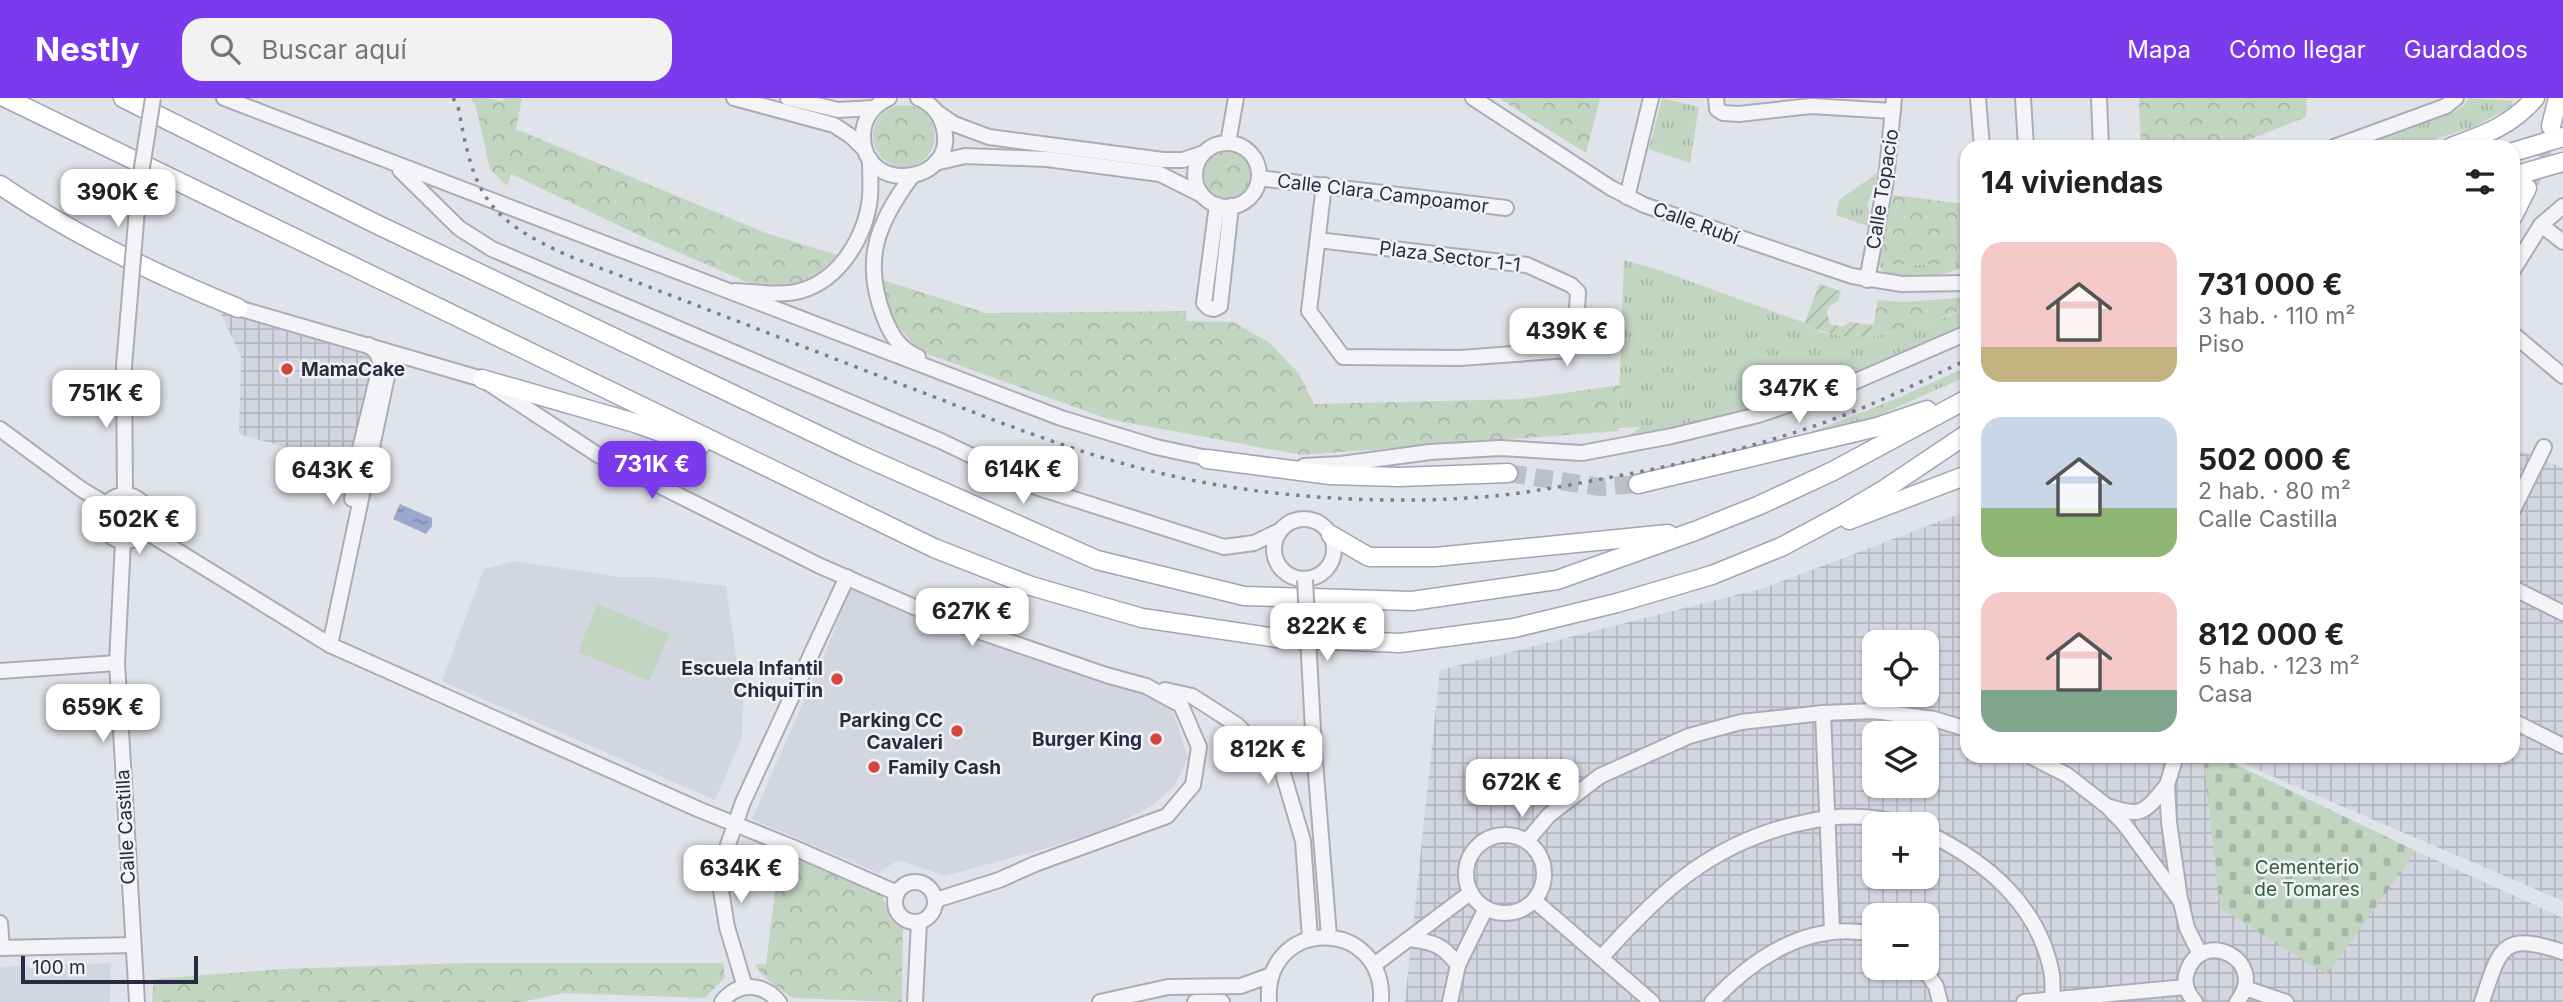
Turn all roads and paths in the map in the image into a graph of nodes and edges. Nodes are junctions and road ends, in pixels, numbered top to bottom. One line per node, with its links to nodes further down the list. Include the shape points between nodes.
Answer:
1 (6, 98): 69 (main road)
2 (123, 98): 77 (main road, via 856,453 1097,560 1244,596 1412,601 1557,580)
3 (153, 98): 72 (street, bridge, via 139,186 124,366)
4 (224, 98): 34 (street)
5 (734, 98): 31 (street, via 834,125)
6 (788, 98): 21 (street, via 838,110)
7 (889, 98): 21 (street)
8 (918, 98): 20 (street)
9 (1236, 98): 28 (street)
10 (1473, 98): 42 (street, Calle Rubí)
11 (1651, 98): 42 (street)
12 (1716, 98): 19 (street, via 1717,109 1731,114)
13 (1978, 98): 23 (street)
14 (2023, 98): 24 (street)
15 (2099, 98): 25 (street)
16 (2456, 98): 26 (street, via 2446,106)
17 (2535, 98): 27 (main road, via 2514,120)
18 (2558, 98): 22 (main road)
19 (1894, 104): 52 (street, Calle Topacio, via 1886,180)
20 (933, 106): 30 (street, via 954,124 989,137 1163,160); 33 (street, via 945,139)
21 (874, 108): 31 (street, via 865,123)
22 (2557, 132): 29 (main road)
23 (1981, 140)
24 (2026, 140)
25 (2101, 140)
26 (2353, 140)
27 (2470, 140)
28 (1228, 143): 30 (street); 37 (street, via 1247,150)
29 (2520, 149)
30 (1204, 153): 41 (street, via 1195,178)
31 (867, 154): 36 (street, via 888,174); 53 (street, via 870,197 862,232 824,279 800,291)
32 (2563, 162): 35 (main road)
33 (935, 163): 36 (street); 41 (street, via 965,156 1047,159 1160,174)
34 (395, 165): 53 (street); 76 (street, via 459,228 492,249 943,442 1036,487 1224,547 1254,543)
35 (2520, 174)
36 (912, 176): 63 (street, via 892,204 875,244 876,294 896,340 907,352)
37 (1259, 178): 39 (street, Calle Clara Campoamor); 44 (street, via 1250,197)
38 (0, 185): 54 (main road, via 110,251)
39 (1324, 185): 46 (street, Calle Clara Campoamor); 48 (street, Plaza Sector 1-1)
40 (2528, 188): 43 (main road)
41 (1202, 195): 44 (street)
42 (1627, 197): 52 (street, Calle Rubí)
43 (2520, 203)
44 (1224, 206): 44 (street, via 1204,303 1209,309 1220,306)
45 (2563, 206): 47 (street)
46 (1506, 208)
47 (2541, 225): 49 (street); 50 (street)
48 (1318, 240): 48 (street, Plaza Sector 1-1, via 1308,311 1343,357 1460,358 1568,350 1575,344 1578,292 1527,265)
49 (2563, 242)
50 (2520, 259)
51 (1960, 279): 52 (street, Calle Rubí, via 1902,284)
52 (1867, 280)
53 (724, 291): 63 (street)
54 (238, 308): 57 (street)
55 (1960, 335): 67 (street, via 1847,385 1758,415 1582,453 1430,452 1291,467)
56 (2520, 340): 59 (street)
57 (369, 345): 58 (street); 81 (street, via 381,363 359,453)
58 (400, 355): 60 (street); 81 (street, via 389,367)
59 (2563, 376)
60 (481, 379): 69 (main road, via 635,423); 82 (street, via 598,455)
61 (1960, 400): 71 (main road, via 1877,427)
62 (1960, 402): 77 (main road, via 1833,471)
63 (1048, 413): 67 (street)
64 (0, 429): 74 (street)
65 (1960, 439): 80 (main road, via 1885,489)
66 (2544, 447): 73 (street)
67 (1207, 459): 68 (main road, via 1330,475)
68 (1508, 473)
69 (789, 478): 80 (main road, via 934,548 1031,586 1142,618 1278,638 1401,643 1514,628 1700,579)
70 (1960, 478): 80 (main road)
71 (1638, 484)
72 (125, 494): 74 (street); 75 (street, via 144,503 149,517)
73 (2520, 496)
74 (106, 504): 79 (street, via 103,526 111,537)
75 (145, 531): 79 (street); 86 (street)
76 (1279, 531): 78 (street, via 1293,520 1311,519); 83 (street, via 1275,558 1286,574)
77 (1695, 531): 78 (main road, via 1435,557 1369,557)
78 (1331, 535): 83 (street, via 1331,565)
79 (123, 541): 87 (street, Calle Castilla)
80 (1781, 547)
81 (348, 560): 86 (street)
82 (847, 578): 89 (street, via 978,631); 100 (street)
83 (1305, 580): 113 (street, bridge)
84 (2520, 592): 85 (street)
85 (2563, 614)
86 (330, 645): 100 (street)
87 (117, 663): 88 (street); 116 (street, Calle Castilla)
88 (0, 671)
89 (1146, 686): 105 (street, via 1181,705 1199,747 1193,785 1167,816); 114 (street, via 1192,696 1237,725 1282,771 1303,841)
90 (1822, 713): 92 (street, via 1874,711); 98 (street); 102 (street, via 1741,722 1689,736 1600,776 1549,815)
91 (2520, 724): 93 (street)
92 (1960, 727)
93 (2563, 746)
94 (2044, 763): 97 (street)
95 (2174, 763): 96 (street)
96 (2167, 785): 97 (street, via 2143,810 2131,814); 107 (street)
97 (2108, 807): 107 (street)
98 (1828, 817): 99 (street); 111 (street); 120 (street, via 1778,827 1703,862 1667,891)
99 (1862, 819)
100 (734, 824): 103 (street); 125 (street, via 720,884)
101 (1939, 839): 128 (street, via 1985,866 2011,890 2042,944 2052,974)
102 (1527, 841): 104 (street, via 1505,834 1483,841 1468,859 1466,882); 106 (street, via 1544,865 1544,884)
103 (897, 893): 105 (street, via 908,883 923,883); 109 (street, via 895,906 900,915)
104 (1471, 893): 108 (street); 115 (street)
105 (936, 900): 109 (street, via 932,914)
106 (1535, 901): 108 (street, via 1511,913); 120 (street)
107 (2181, 902): 119 (street)
108 (1486, 908): 122 (street)
109 (919, 922): 132 (street)
110 (0, 923): 117 (street)
111 (1832, 930): 112 (street); 140 (street, via 1758,960)
112 (1862, 933)
113 (1329, 936): 114 (street); 121 (street, via 1363,951)
114 (1310, 938): 123 (street, via 1286,952)
115 (1409, 939): 121 (street); 122 (street, via 1433,942)
116 (133, 945): 117 (street); 129 (street, Calle Castilla)
117 (1, 948)
118 (2563, 952): 146 (street, via 2530,942 2505,949 2497,958)
119 (2200, 954): 126 (street, via 2188,968); 127 (street, via 2217,950 2234,956 2245,970)
120 (1601, 958): 139 (street)
121 (1374, 965): 137 (street, via 1381,982)
122 (1458, 965): 138 (street)
123 (1271, 975): 133 (street, via 1241,986 1168,987); 136 (street)
124 (1932, 980): 141 (street)
125 (745, 986): 130 (street); 131 (street, via 764,989)
126 (2186, 987): 128 (street); 143 (street)
127 (2245, 988): 144 (street); 145 (street)
128 (2053, 1000): 142 (street)
129 (137, 1002)
130 (722, 1002)
131 (779, 1002)
132 (915, 1002)
133 (1100, 1002)
134 (1195, 1002): 135 (street)
135 (1222, 1002)
136 (1269, 1002)
137 (1381, 1002)
138 (1450, 1002)
139 (1652, 1002)
140 (1712, 1002)
141 (1940, 1002)
142 (2024, 1002)
143 (2195, 1002)
144 (2237, 1002)
145 (2286, 1002)
146 (2482, 1002)

